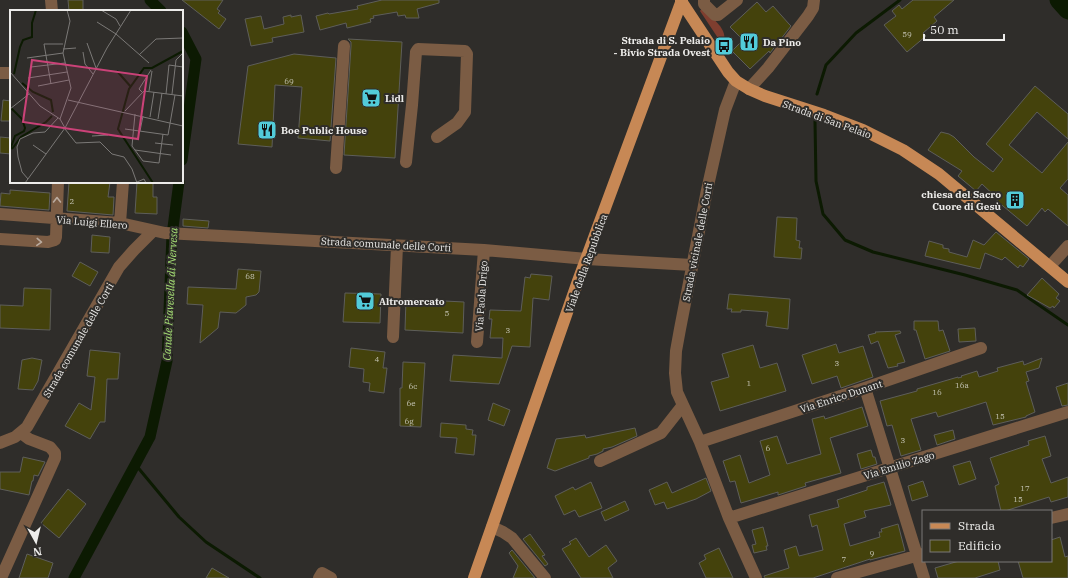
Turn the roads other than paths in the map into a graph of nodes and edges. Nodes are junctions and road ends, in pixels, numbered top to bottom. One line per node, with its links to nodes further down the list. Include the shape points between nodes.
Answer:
1 (51, 0): 6 (street)
2 (681, 0): 8 (main road, Strada di San Pelaio); 24 (main road, Viale della Repubblica)
3 (704, 0): 4 (street, via 704,4 716,15)
4 (737, 0)
5 (814, 0): 9 (street, via 808,16)
6 (52, 10)
7 (344, 46): 12 (street)
8 (736, 81): 9 (main road, Strada di San Pelaio); 25 (street, Strada vicinale delle Corti, via 724,110)
9 (749, 89): 26 (main road, Strada di San Pelaio, via 863,130 903,150 939,174)
10 (437, 137): 11 (street, via 457,123 465,112 465,51 418,49 416,52)
11 (406, 162)
12 (336, 168)
13 (58, 183): 16 (street, one-way to 13)
14 (123, 183): 17 (street)
15 (0, 214): 16 (street, Via Luigi Ellero)
16 (57, 218): 17 (street, Via Luigi Ellero); 20 (street, one-way to 16, via 52,242 56,238)
17 (120, 223): 18 (street, Via Luigi Ellero)
18 (159, 232): 19 (street, Via Luigi Ellero); 34 (street, Strada comunale delle Corti, via 134,250 119,267 34,416)
19 (184, 234): 21 (street, Strada comunale delle Corti)
20 (0, 239)
21 (397, 246): 23 (street, Strada comunale delle Corti); 28 (street)
22 (1068, 246): 26 (street)
23 (484, 250): 24 (street, Strada comunale delle Corti); 29 (street, Via Paola Drigo)
24 (588, 259): 25 (street, Strada comunale delle Corti); 42 (main road, Viale della Repubblica)
25 (692, 265): 32 (street, Strada vicinale delle Corti, via 676,351 677,392)
26 (1050, 266): 27 (main road, Strada di San Pelaio)
27 (1068, 282)
28 (392, 337)
29 (478, 342)
30 (981, 348): 31 (street, Via Enrico Dunant)
31 (865, 388): 35 (street, Via Enrico Dunant); 38 (street)
32 (683, 405): 35 (street, Strada vicinale delle Corti); 37 (street, via 661,432)
33 (1068, 412): 38 (street, Via Emilio Zago)
34 (21, 433): 36 (street, Strada comunale delle Corti); 44 (street, via 50,447 55,453 55,458)
35 (700, 442): 40 (street, Strada vicinale delle Corti)
36 (0, 443)
37 (600, 461)
38 (890, 468): 40 (street, Via Emilio Zago); 43 (street)
39 (1068, 514): 41 (street)
40 (729, 518): 49 (street, Strada vicinale delle Corti)
41 (1052, 518)
42 (492, 527): 47 (main road, Viale della Repubblica); 48 (street, via 512,538)
43 (920, 554): 50 (street); 51 (street)
44 (1, 578)
45 (319, 578): 46 (street, via 322,573)
46 (331, 578)
47 (474, 578)
48 (546, 578)
49 (756, 578)
50 (837, 578)
51 (924, 578)

